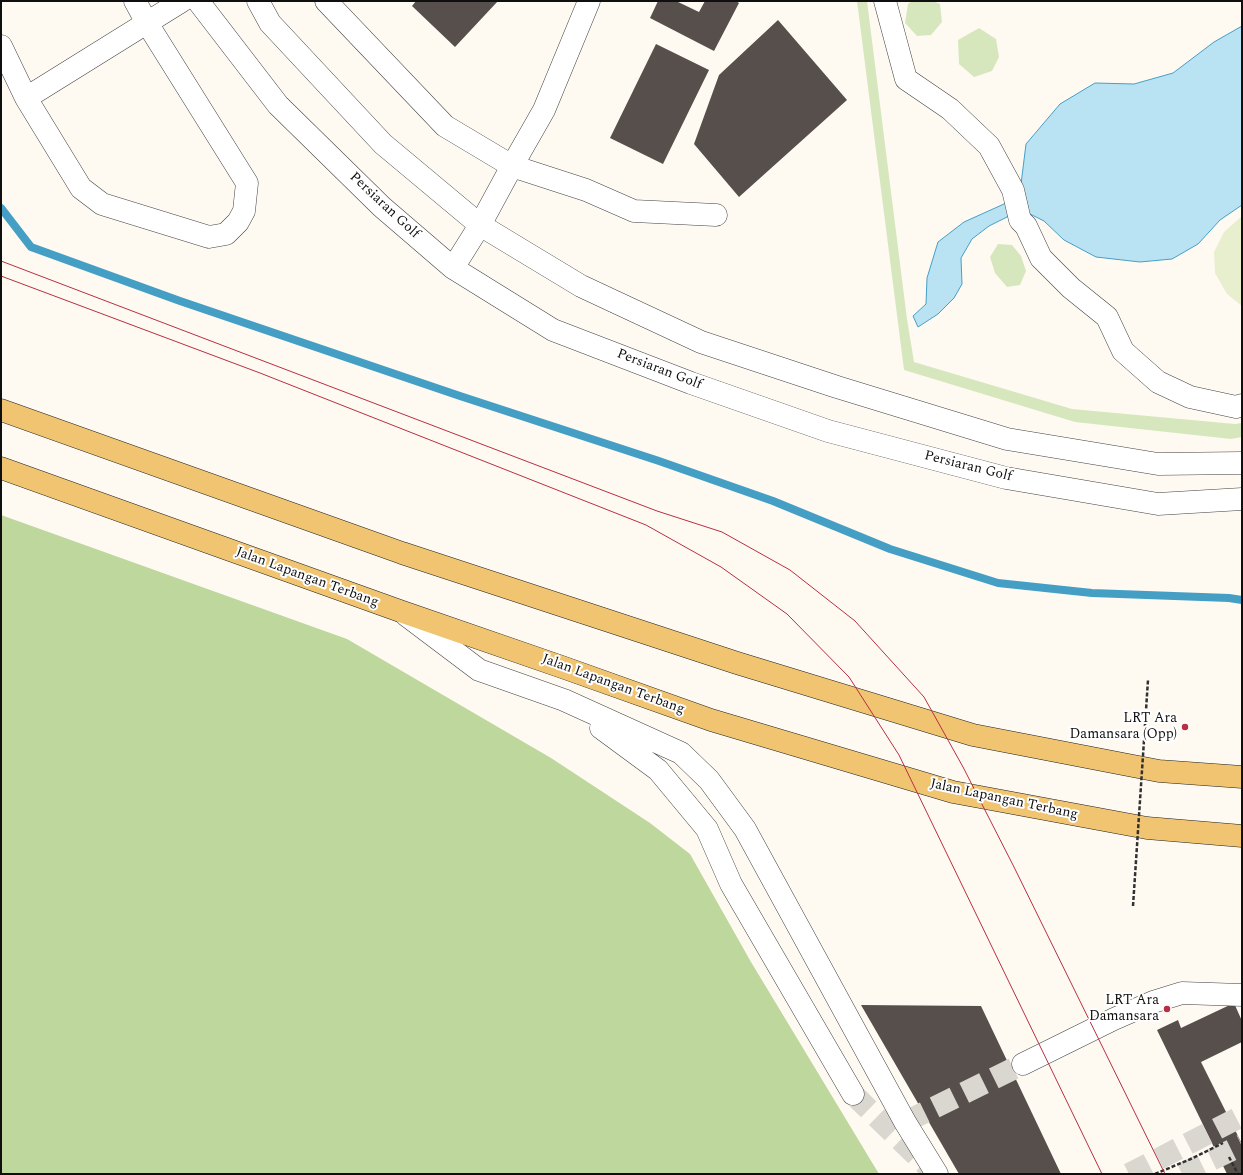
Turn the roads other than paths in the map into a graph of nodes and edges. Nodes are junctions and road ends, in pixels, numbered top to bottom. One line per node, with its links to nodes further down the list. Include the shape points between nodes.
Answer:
1 (135, 1): 8 (street)
2 (182, 1): 8 (street)
3 (198, 1): 14 (street, Persiaran Golf, via 278,105 382,207)
4 (258, 1): 13 (street, via 270,23 383,144)
5 (326, 1): 11 (street, via 445,126)
6 (589, 1): 11 (street, via 544,110)
7 (885, 1): 15 (street, via 906,79 950,109 989,146 1013,190 1020,220 1026,226 1042,258 1070,288 1107,317 1123,351 1158,382 1190,397 1236,407)
8 (147, 23): 10 (street); 10 (street, via 247,183 244,212 226,234 209,237 102,204 81,188)
9 (1, 46): 10 (street)
10 (26, 98)
11 (512, 166): 12 (street, via 586,190 634,211); 13 (street)
12 (716, 215)
13 (480, 225): 14 (street); 17 (street, via 581,286 701,342 836,387 1007,439 1158,464)
14 (453, 268): 19 (street, Persiaran Golf, via 553,330 828,431 1006,478 1158,504)
15 (1242, 405)
16 (1, 410): 22 (main road, via 402,553 736,663 973,735 1159,772)
17 (1242, 463)
18 (1, 468): 20 (main road, Jalan Lapangan Terbang)
19 (1242, 498)
20 (400, 611): 21 (street, via 479,670); 23 (main road, Jalan Lapangan Terbang, via 710,720 953,792 1147,828)
21 (564, 700): 26 (street, via 658,770 707,829 731,884); 27 (street, via 681,753 709,780 745,830 905,1122)
22 (1242, 777)
23 (1242, 836)
24 (1242, 995): 25 (street, via 1182,992 1114,1019)
25 (1023, 1064)
26 (853, 1094)
27 (937, 1174)

